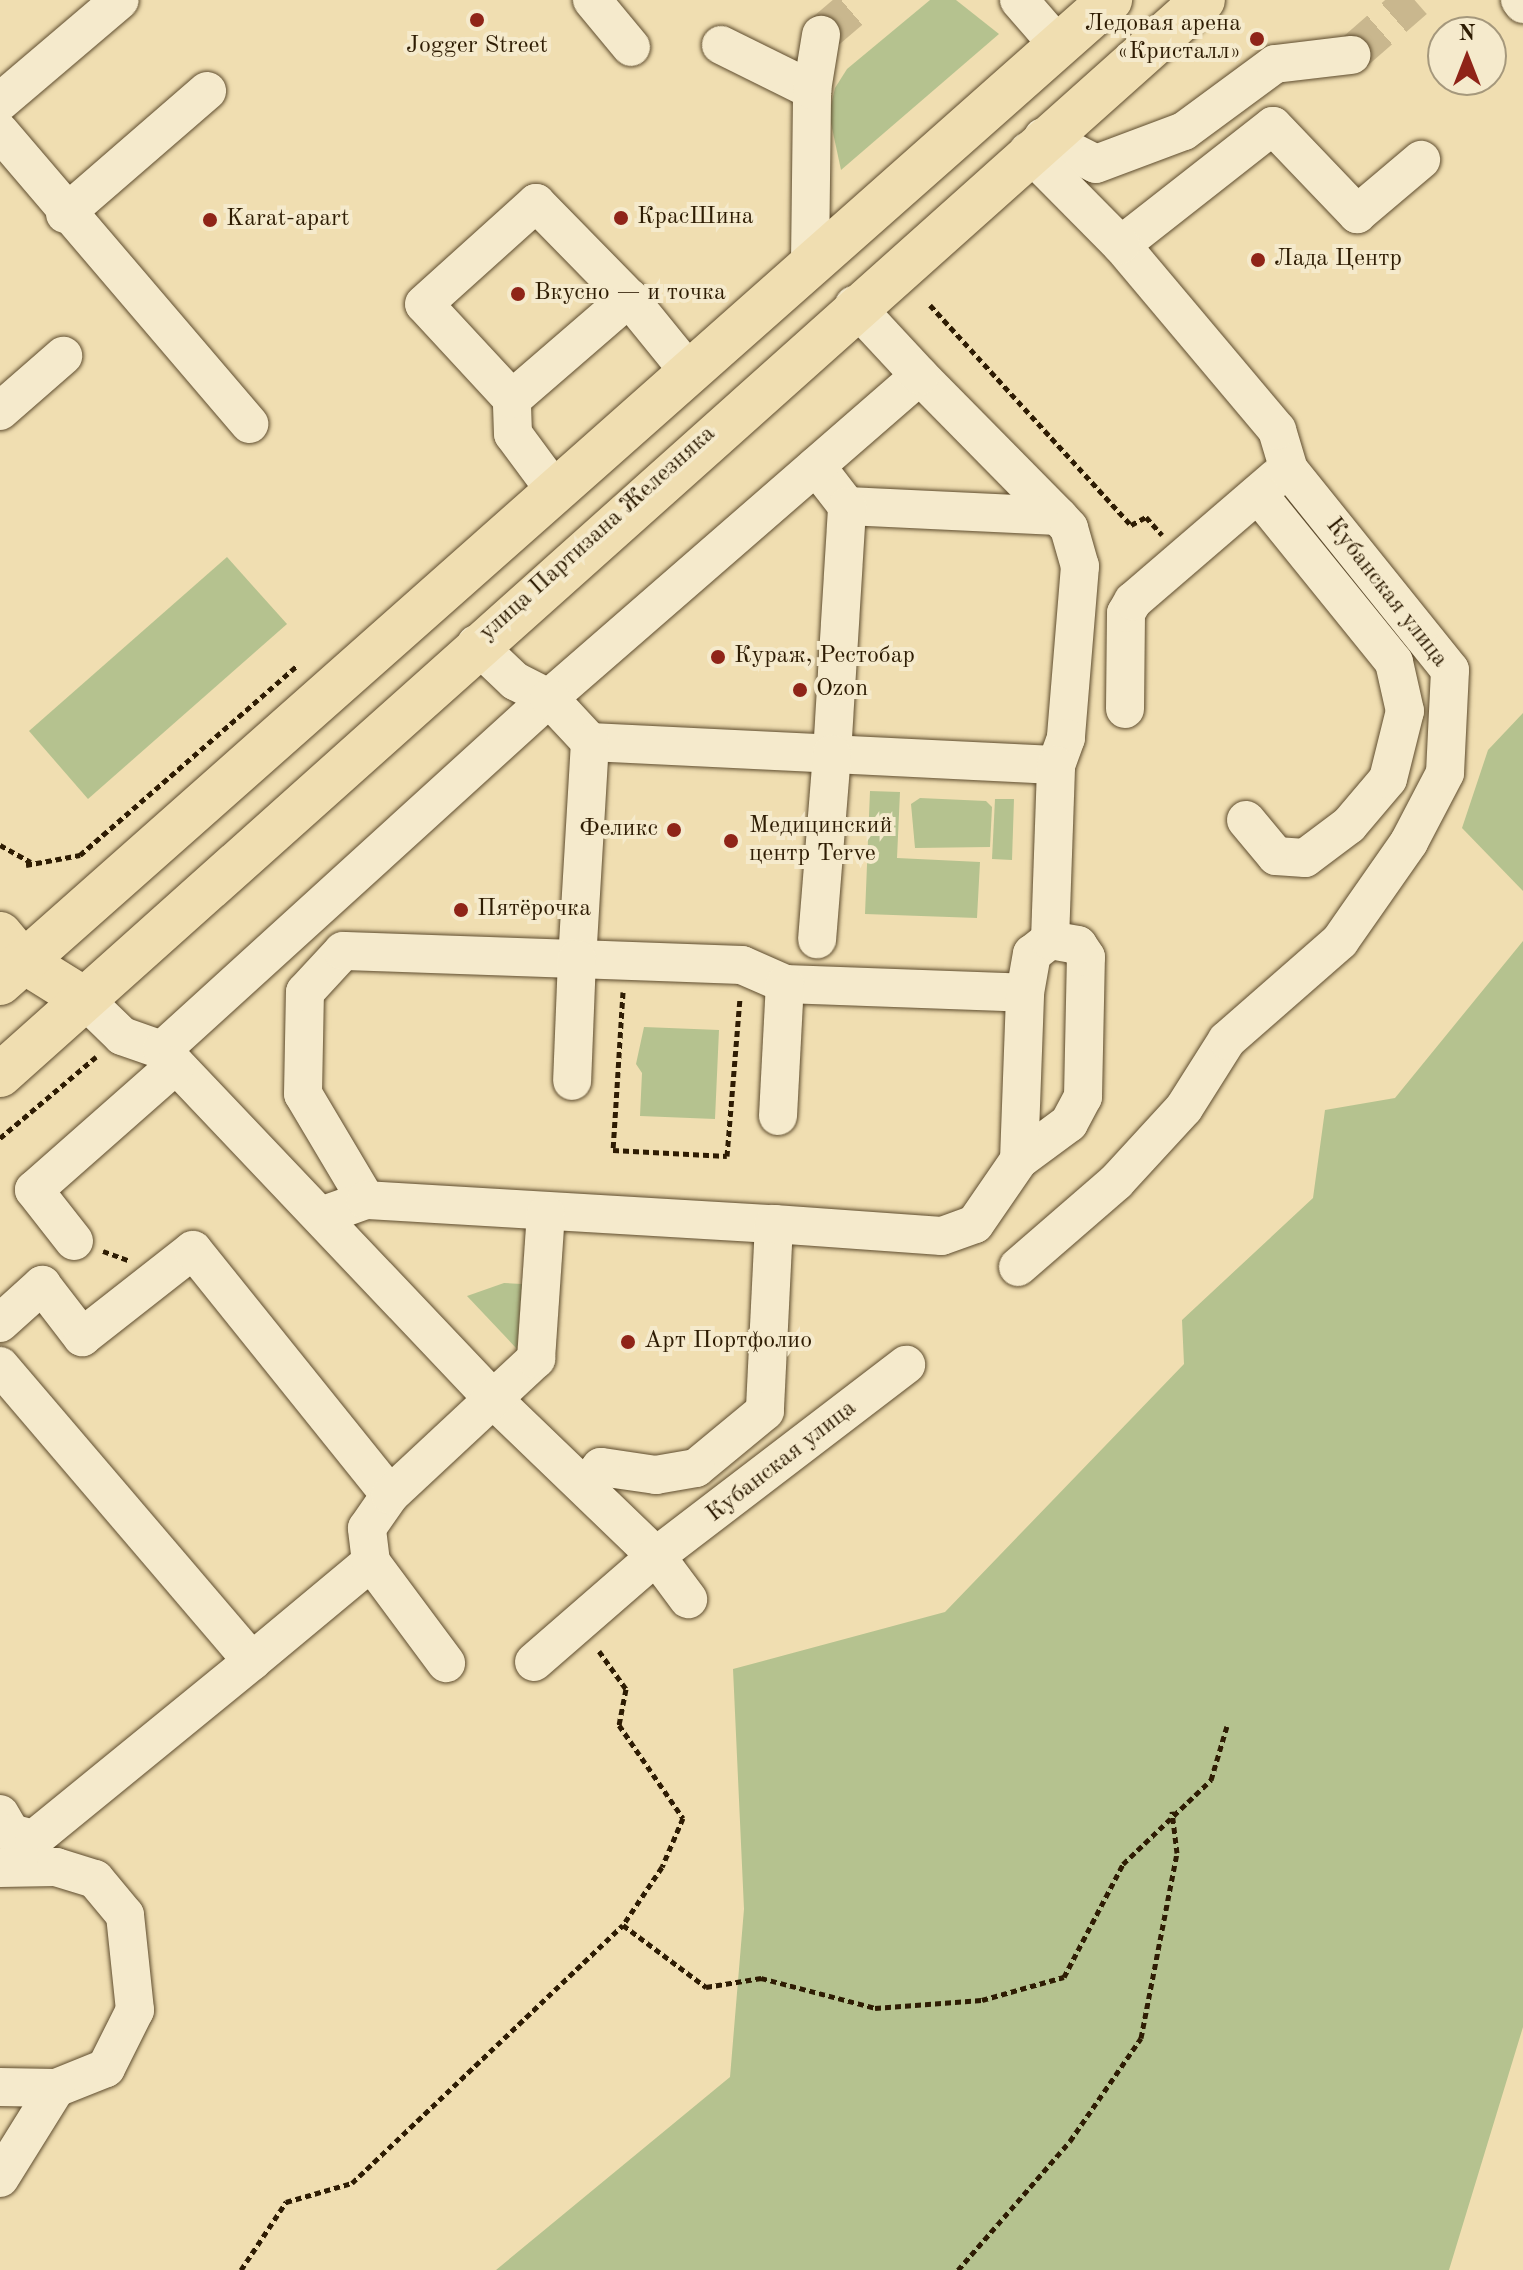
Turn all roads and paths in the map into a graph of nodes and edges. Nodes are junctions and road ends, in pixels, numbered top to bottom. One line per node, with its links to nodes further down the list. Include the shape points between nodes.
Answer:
1 (120, 0): 13 (street)
2 (592, 0): 9 (street)
3 (1019, 0): 8 (street)
4 (1110, 0): 8 (main road)
5 (1203, 0): 15 (main road, улица Партизана Железняка)
6 (821, 35): 11 (street)
7 (721, 45): 11 (street)
8 (1059, 46): 19 (main road)
9 (631, 47)
10 (1351, 55): 15 (street, via 1275,64 1184,131 1096,164)
11 (812, 90): 19 (street)
12 (207, 91): 17 (street)
13 (0, 102)
14 (0, 132): 17 (street)
15 (1036, 144): 18 (street, Кубанская улица); 21 (main road, улица Партизана Железняка)
16 (1421, 160): 18 (street, via 1357,214 1273,126)
17 (65, 214): 28 (street)
18 (1121, 245): 30 (street, Кубанская улица, via 1277,430)
19 (810, 262): 24 (main road)
20 (629, 298): 24 (street); 26 (street); 26 (street, via 536,203 424,304)
21 (854, 305): 25 (street); 36 (main road, улица Партизана Железняка)
22 (930, 305): 35 (path, via 1131,525)
23 (63, 356): 27 (street)
24 (690, 373): 31 (main road)
25 (920, 376): 29 (street); 34 (street)
26 (512, 399): 31 (street, via 513,434)
27 (0, 411)
28 (249, 424)
29 (816, 466): 33 (street); 37 (street)
30 (1289, 470): 32 (street); 66 (street, Кубанская улица, via 1450,670 1445,773 1409,842 1340,941 1227,1040 1184,1108 1116,1182)
31 (553, 488): 47 (main road)
32 (1258, 494): 38 (street, via 1133,601 1126,613); 42 (street, via 1394,662 1405,711 1388,779 1349,825 1305,858 1276,856)
33 (847, 506): 34 (street); 40 (street)
34 (1058, 516): 41 (street, via 1075,539 1080,566 1066,738)
35 (1146, 517)
36 (476, 644): 37 (street, via 515,681); 53 (main road, улица Партизана Железняка)
37 (549, 698): 39 (street); 55 (street)
38 (1125, 709)
39 (590, 742): 40 (street); 48 (street)
40 (832, 754): 41 (street); 45 (street)
41 (1056, 765): 46 (street)
42 (1246, 820)
43 (0, 845): 44 (path)
44 (31, 862)
45 (817, 939)
46 (1030, 949): 52 (street); 60 (street, via 1078,945 1086,957 1083,1097 1069,1123)
47 (8, 959): 53 (main road)
48 (577, 959): 49 (street); 57 (street); 61 (street, via 343,951 305,992 303,1094)
49 (625, 959): 50 (street); 50 (path, via 613,1150 727,1156)
50 (742, 965): 51 (street)
51 (785, 984): 52 (street, via 874,972); 58 (street)
52 (1025, 993): 60 (street)
53 (84, 999): 55 (street, via 122,1036); 56 (main road, улица Партизана Железняка)
54 (96, 1056): 59 (path)
55 (169, 1058): 63 (street); 65 (street, via 34,1190)
56 (0, 1075)
57 (572, 1081)
58 (778, 1116)
59 (0, 1138)
60 (1019, 1160): 64 (street, via 960,1234)
61 (366, 1200): 62 (street); 63 (street)
62 (546, 1214): 64 (street); 71 (street, via 536,1359)
63 (321, 1216): 71 (street)
64 (774, 1224): 72 (street, via 765,1411 696,1468 656,1475 601,1467)
65 (74, 1241): 67 (path)
66 (1018, 1267)
67 (164, 1272): 68 (street, via 82,1337 42,1285); 73 (street, via 193,1250)
68 (0, 1323)
69 (906, 1365): 74 (street, Кубанская улица)
70 (0, 1366): 78 (street)
71 (496, 1402): 72 (street); 73 (street)
72 (586, 1485): 74 (street)
73 (390, 1495): 75 (street, via 367,1528)
74 (656, 1556): 76 (street); 79 (street, Кубанская улица)
75 (371, 1562): 78 (street); 80 (street)
76 (688, 1599)
77 (599, 1650): 85 (path, via 626,1689 619,1725 683,1818 662,1867)
78 (252, 1661): 83 (street, via 34,1839 11,1833)
79 (534, 1662)
80 (446, 1663)
81 (1227, 1726): 82 (path, via 1211,1780)
82 (1172, 1810): 85 (path, via 1123,1864 1064,1977 982,2000 875,2008 761,1978 706,1987); 90 (path, via 1177,1853 1141,2038 1070,2141)
83 (0, 1814)
84 (0, 1868): 87 (street, via 56,1867 95,1879 125,1915 135,2010 106,2068)
85 (623, 1925): 89 (path, via 352,2183 286,2202)
86 (0, 2087): 87 (street)
87 (56, 2088): 88 (street)
88 (0, 2178)
89 (241, 2270)
90 (958, 2270)

